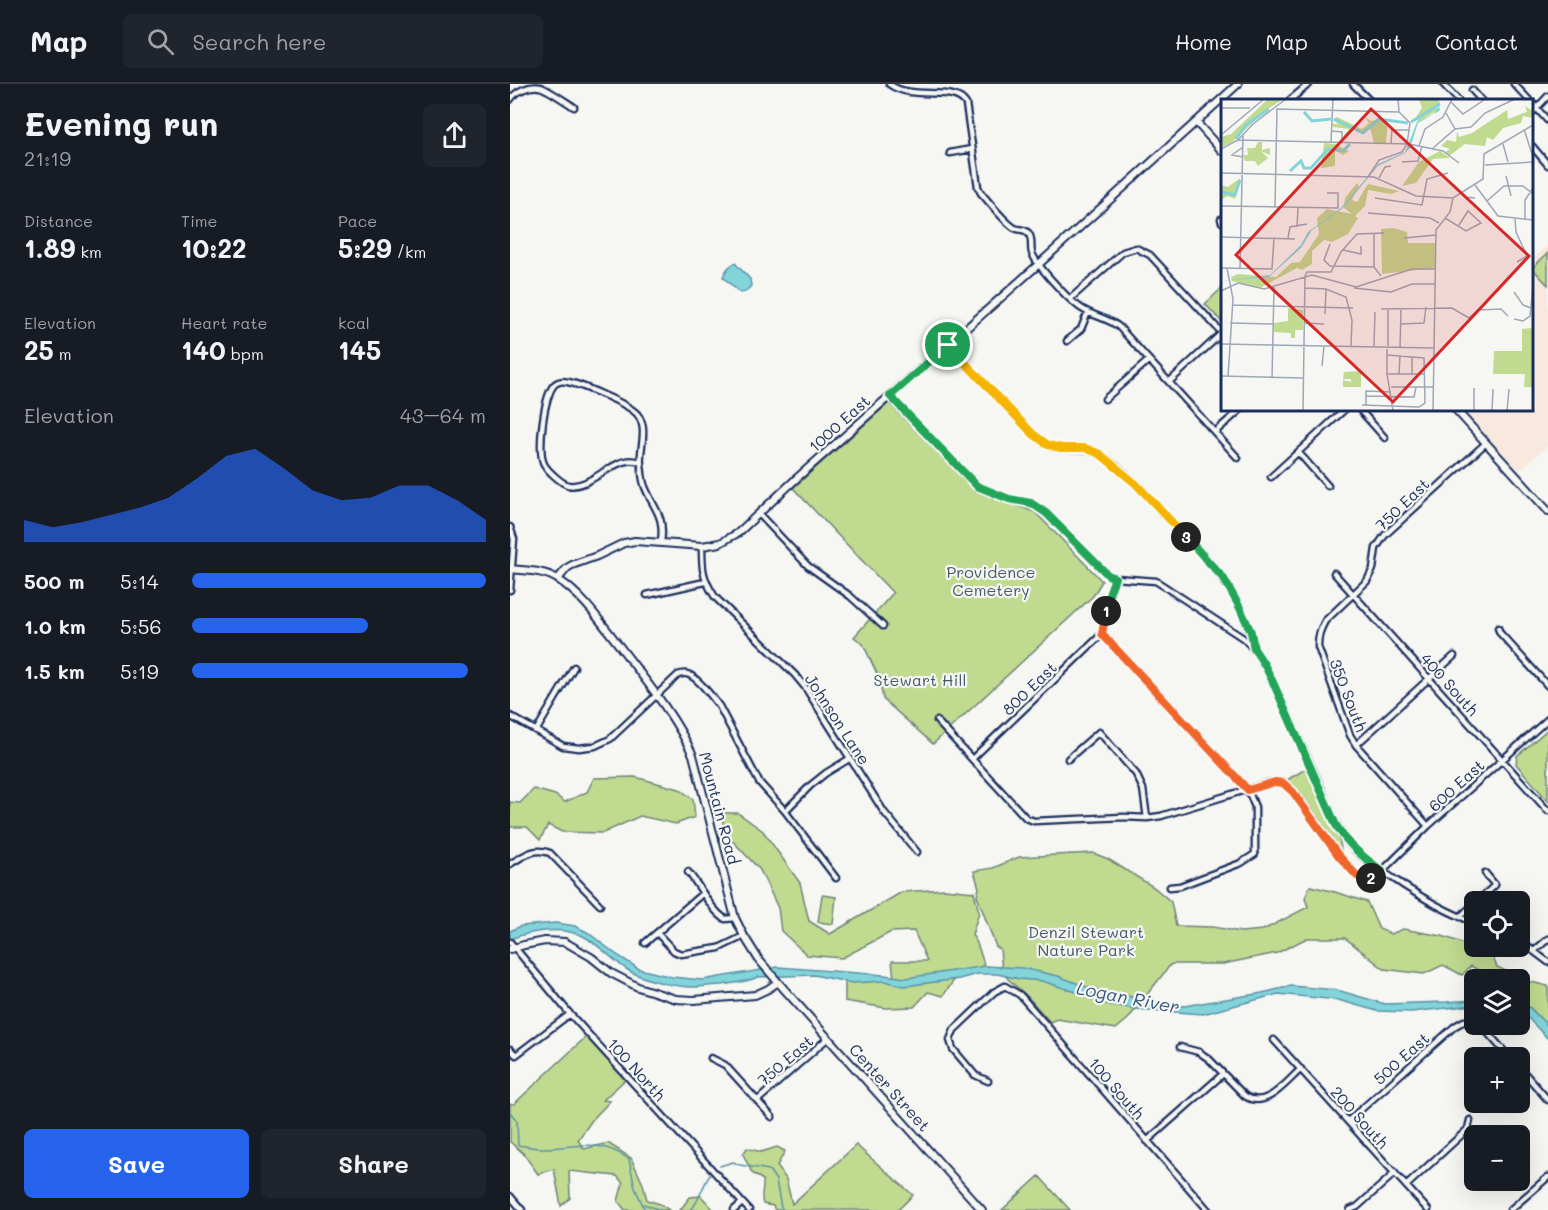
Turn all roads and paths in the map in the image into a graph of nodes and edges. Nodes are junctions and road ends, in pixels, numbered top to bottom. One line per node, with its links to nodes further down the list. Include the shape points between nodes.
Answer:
1 (889, 84): 7 (street, via 905,90)
2 (1238, 84): 11 (street, 1000 East)
3 (1309, 84): 13 (street)
4 (1353, 84): 14 (street)
5 (1443, 84): 15 (street)
6 (1514, 84): 17 (street)
7 (934, 86)
8 (1472, 90): 16 (street)
9 (960, 91): 26 (street, via 966,104)
10 (1548, 96): 21 (street)
11 (1221, 99)
12 (1221, 99): 23 (street, 1000 East)
13 (1291, 99)
14 (1368, 99)
15 (1457, 99)
16 (1480, 99)
17 (1527, 99)
18 (510, 100): 20 (street, via 528,87 541,87)
19 (1533, 106): 21 (street)
20 (574, 107)
21 (1536, 109): 22 (street); 24 (street)
22 (1533, 112)
23 (1196, 122): 27 (street); 30 (street, 1000 East)
24 (1548, 122)
25 (1533, 147): 29 (street)
26 (972, 149): 28 (street); 30 (street, via 981,193 1013,227 1029,234 1032,253)
27 (1221, 150)
28 (950, 153)
29 (1548, 165)
30 (1039, 264): 31 (street); 36 (street, 1000 East)
31 (1070, 298): 32 (street); 33 (street, via 1123,252 1136,248 1150,255)
32 (1088, 312): 35 (street, via 1081,329); 37 (street, via 1113,322)
33 (1221, 332)
34 (1221, 334): 38 (street)
35 (1067, 341)
36 (948, 345): 39 (street, 1000 East); 69 (street, via 1033,434 1048,445 1085,448 1100,454 1136,484 1224,579 1251,632)
37 (1149, 360): 38 (street); 40 (street)
38 (1169, 382): 45 (street)
39 (890, 396): 54 (street, 1000 East); 60 (street, via 977,486 1031,503 1046,513)
40 (1105, 399)
41 (1239, 411): 45 (street)
42 (1343, 411): 48 (street)
43 (1361, 411): 46 (street)
44 (1457, 411): 47 (street)
45 (1215, 432): 49 (street)
46 (1385, 438)
47 (1486, 443): 53 (street); 64 (street, 750 East, via 1384,534 1373,569)
48 (1298, 452): 51 (street); 52 (street)
49 (1238, 458)
50 (640, 462): 50 (street, via 643,426 636,412 566,381 553,387 546,405 542,449 544,463 556,477 577,485 625,461); 56 (street, via 644,486 661,518)
51 (1271, 477)
52 (1328, 486)
53 (1548, 512)
54 (759, 514): 57 (street, 1000 East, via 730,538); 66 (street, via 808,566)
55 (510, 527): 58 (street, via 514,539)
56 (661, 543): 57 (street, 1000 East); 61 (street, 1000 East, via 624,543 572,565)
57 (702, 546): 62 (street)
58 (511, 569): 61 (street, Mountain Road, via 540,571); 63 (street)
59 (1334, 573): 64 (street, 400 South)
60 (1115, 578): 68 (street); 69 (street, via 1156,581)
61 (558, 579): 74 (street, Mountain Road, via 583,600)
62 (705, 582): 65 (street); 80 (street, Johnson Lane, via 715,597 805,687)
63 (510, 590)
64 (1354, 595): 72 (street, 400 South); 79 (street, 350 South, via 1320,628 1318,647)
65 (647, 596)
66 (883, 626)
67 (1498, 628): 73 (street)
68 (1102, 634): 81 (street, 800 East); 84 (street)
69 (1254, 649): 91 (street, via 1336,825 1360,855)
70 (1455, 656): 72 (street)
71 (574, 666): 78 (street)
72 (1429, 679): 79 (street); 83 (street, 400 South)
73 (1548, 686)
74 (657, 695): 78 (street, via 610,739 595,746 563,746); 85 (street, via 678,675 693,676 719,706 759,782); 101 (street, Mountain Road, via 693,755)
75 (510, 717): 78 (street)
76 (1548, 719): 83 (street, 600 East)
77 (937, 721): 81 (street)
78 (536, 731)
79 (1356, 745): 88 (street, 350 South)
80 (849, 759): 85 (street, via 811,785); 89 (street, Johnson Lane, via 884,812)
81 (972, 759): 87 (street, via 1026,818 1034,821)
82 (1068, 759): 87 (street, via 1099,732 1136,774 1143,789)
83 (1502, 760): 86 (street, 400 South); 88 (street, 600 East)
84 (1248, 790): 87 (street); 91 (street, via 1283,783 1357,876 1368,880); 95 (street, via 1255,807 1255,854 1241,863)
85 (785, 811): 94 (street)
86 (1548, 812)
87 (1147, 818)
88 (1428, 826): 91 (street, 600 East)
89 (917, 852)
90 (510, 864): 98 (street, via 533,852 550,853)
91 (1382, 871): 100 (street)
92 (688, 872): 97 (street)
93 (1485, 873): 96 (street, via 1496,885)
94 (836, 878)
95 (1170, 887)
96 (1489, 891)
97 (703, 892): 101 (street, via 717,914 725,919); 103 (street)
98 (600, 906)
99 (1464, 914): 100 (street)
100 (1460, 917): 102 (street)
101 (735, 918): 104 (street, Mountain Road)
102 (1464, 918)
103 (657, 933): 104 (street, via 681,954 719,948); 106 (street)
104 (744, 936): 111 (street, Mountain Road)
105 (1548, 939): 109 (street)
106 (645, 943)
107 (511, 946): 111 (street, via 565,942 638,987 675,999 755,995); 112 (street, 100 North)
108 (1530, 948): 109 (street)
109 (1534, 951): 110 (street)
110 (1548, 962)
111 (778, 982): 115 (street, Center Street)
112 (570, 1014): 119 (street, via 516,1055); 135 (street, 100 North)
113 (1464, 1021): 129 (street, 500 East)
114 (1490, 1035): 118 (street)
115 (828, 1038): 125 (street, 750 East); 139 (street, Center Street)
116 (1274, 1040): 121 (street, 200 South)
117 (1180, 1047): 122 (street, via 1199,1052)
118 (1500, 1047)
119 (510, 1049)
120 (711, 1058): 125 (street, via 725,1065)
121 (1301, 1069): 122 (street, via 1267,1098 1257,1101 1245,1096); 129 (street, 200 South)
122 (1223, 1074): 130 (street)
123 (1530, 1079): 126 (street)
124 (988, 1081): 130 (street, 100 South, via 975,1074 952,1049 950,1040 954,1030 1005,986 1020,995)
125 (758, 1100): 127 (street)
126 (1548, 1100)
127 (772, 1117)
128 (1470, 1120): 133 (street, via 1468,1129)
129 (1348, 1121): 131 (street, 200 South)
130 (1147, 1141): 140 (street, 100 South)
131 (1395, 1173): 133 (street, 200 South); 141 (street)
132 (1548, 1177): 143 (street)
133 (1406, 1186): 142 (street, 200 South)
134 (510, 1196): 136 (street)
135 (742, 1203): 137 (street); 138 (street, 100 North)
136 (522, 1210)
137 (734, 1210)
138 (749, 1210)
139 (982, 1210)
140 (1208, 1210)
141 (1350, 1210)
142 (1428, 1210)
143 (1510, 1210)

